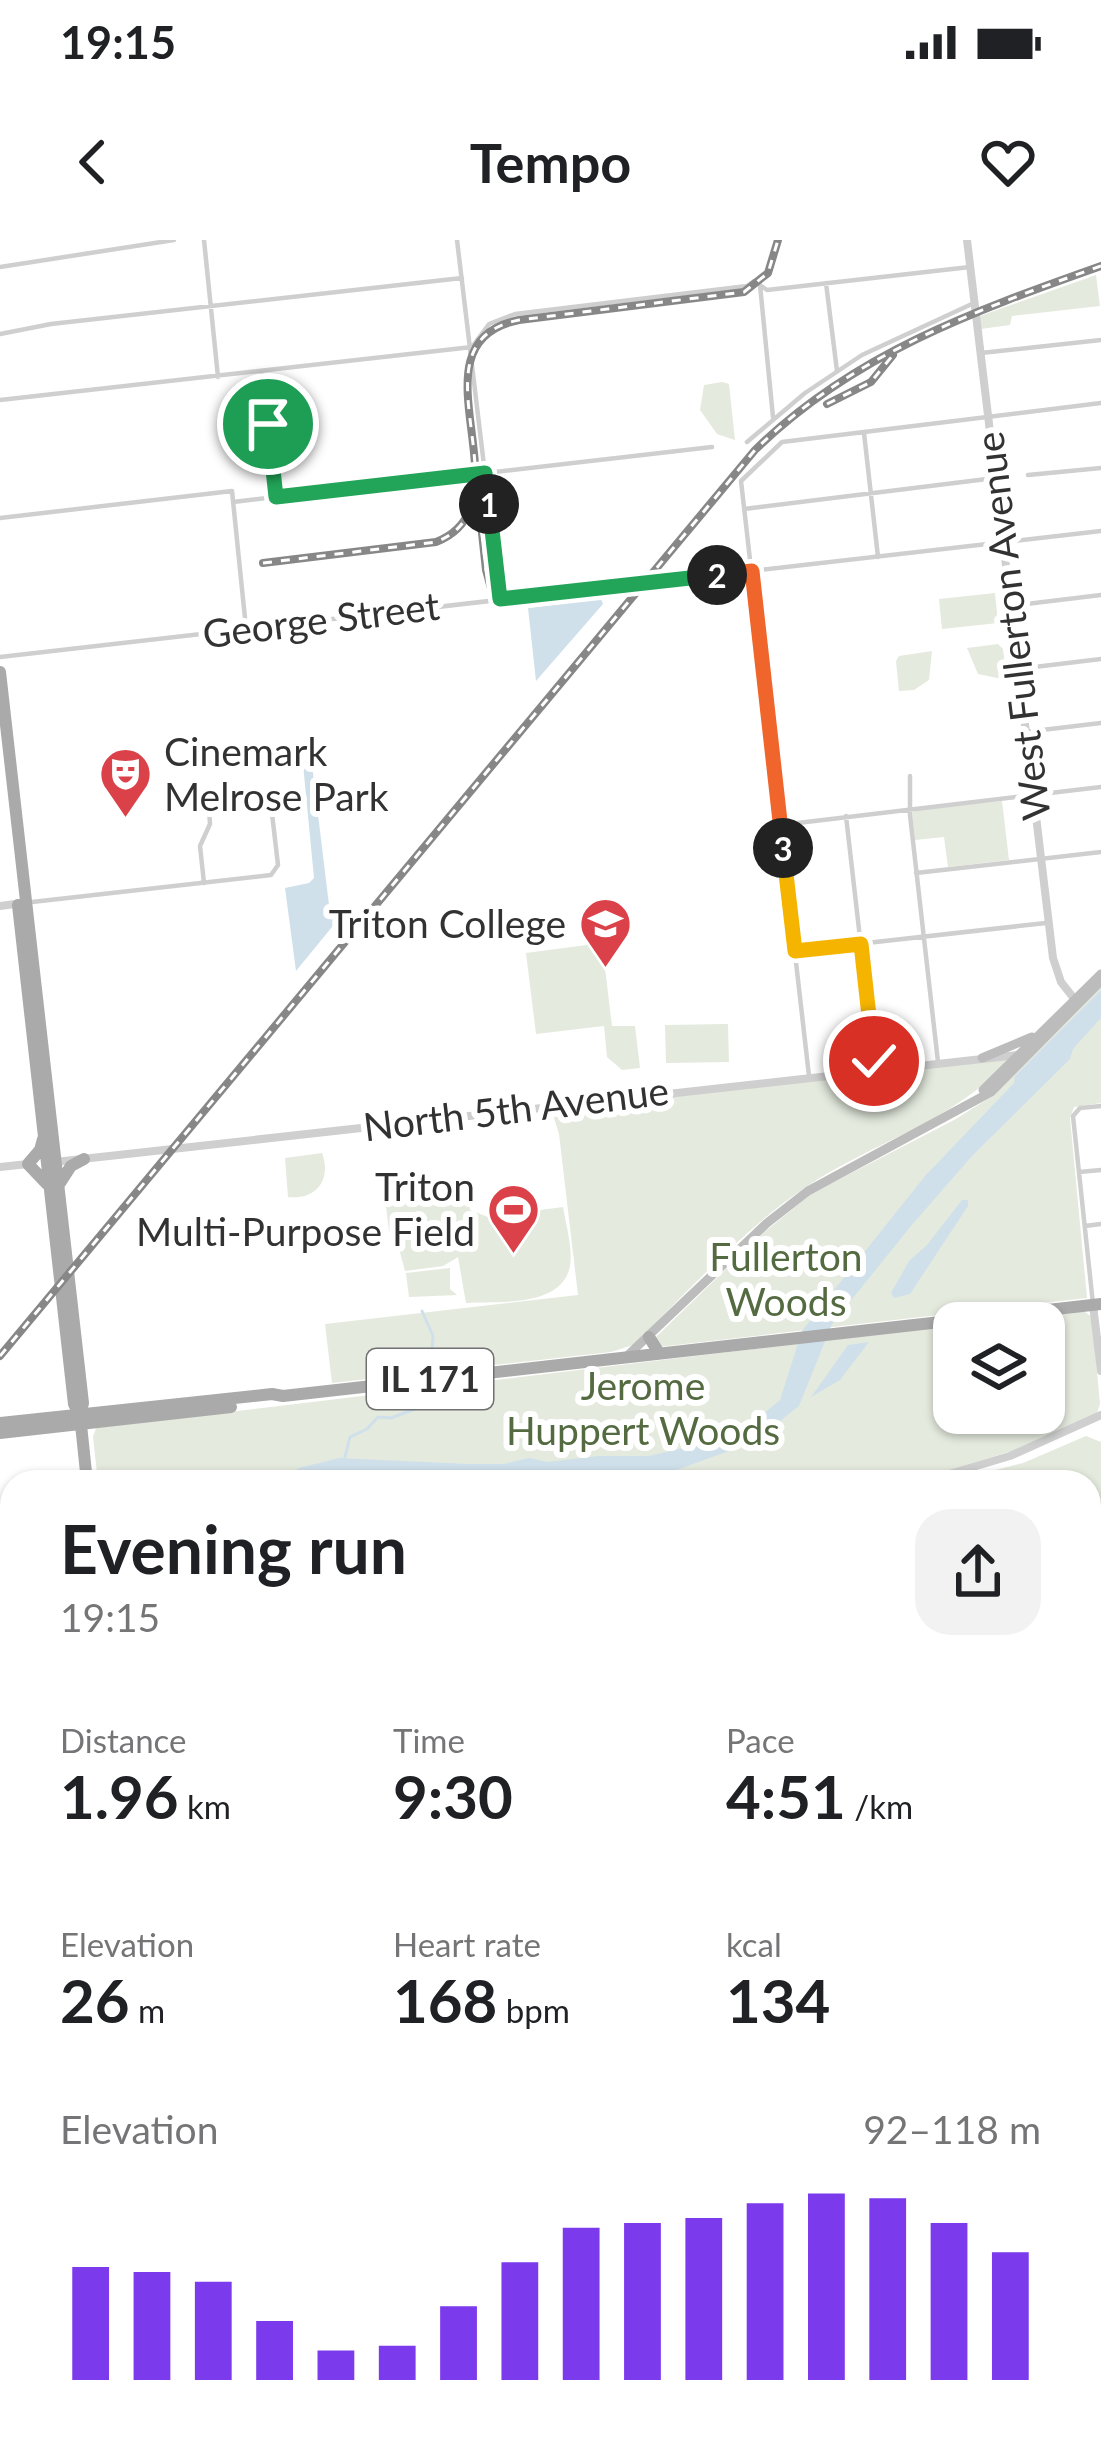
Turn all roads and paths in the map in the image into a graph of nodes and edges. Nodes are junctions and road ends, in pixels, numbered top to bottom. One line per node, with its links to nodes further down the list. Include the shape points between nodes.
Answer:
1 (174, 240): 5 (street)
2 (204, 240): 11 (street)
3 (457, 240): 7 (street)
4 (967, 240): 6 (street, West Fullerton Avenue)
5 (0, 267)
6 (970, 267): 8 (street); 10 (street, West Fullerton Avenue)
7 (462, 278): 11 (street); 14 (street)
8 (826, 283): 9 (street); 16 (street)
9 (760, 286): 14 (street, via 754,280 515,314 490,324); 22 (street)
10 (974, 303): 15 (street, West Fullerton Avenue); 16 (street)
11 (210, 307): 12 (street); 18 (street)
12 (0, 334)
13 (1101, 340): 15 (street)
14 (472, 347): 17 (street); 27 (street)
15 (980, 353): 21 (street, West Fullerton Avenue)
16 (837, 371): 22 (street)
17 (262, 372): 18 (street); 31 (street)
18 (218, 377): 19 (street)
19 (0, 400)
20 (1101, 403): 21 (street)
21 (988, 417): 23 (street); 29 (street, West Fullerton Avenue)
22 (773, 420): 24 (street)
23 (864, 433): 30 (street); 33 (street, via 780,442 742,481)
24 (747, 442)
25 (712, 448): 27 (street)
26 (1101, 467): 28 (street)
27 (485, 473): 31 (street); 40 (street)
28 (1028, 476)
29 (995, 478): 30 (street); 36 (street, West Fullerton Avenue)
30 (870, 494): 33 (street); 37 (street)
31 (276, 497): 32 (street)
32 (233, 502): 34 (street, via 232,491); 42 (street)
33 (744, 508): 38 (street)
34 (0, 518)
35 (1101, 531): 36 (street, George Street)
36 (1003, 543): 37 (street, George Street); 41 (street, West Fullerton Avenue)
37 (878, 557): 38 (street, George Street)
38 (752, 571): 40 (street, George Street); 55 (street)
39 (1101, 595): 41 (street)
40 (500, 599): 42 (street, George Street)
41 (1010, 606): 45 (street, West Fullerton Avenue)
42 (246, 628): 43 (street, George Street)
43 (0, 657)
44 (1101, 659): 45 (street)
45 (1018, 669): 48 (street, West Fullerton Avenue)
46 (0, 672): 60 (main road)
47 (1101, 723): 48 (street)
48 (1025, 732): 52 (street, West Fullerton Avenue)
49 (0, 746): 60 (main road)
50 (910, 776): 53 (street)
51 (1101, 787): 52 (street)
52 (1033, 795): 53 (street); 57 (street, West Fullerton Avenue)
53 (910, 809): 54 (street); 58 (street)
54 (846, 816): 55 (street); 64 (street)
55 (781, 825): 65 (street)
56 (1101, 852): 57 (street)
57 (1040, 859): 58 (street); 62 (street, West Fullerton Avenue)
58 (916, 873): 63 (street)
59 (204, 883): 59 (street, via 277,870 271,805 209,809 200,846); 60 (street)
60 (22, 903): 61 (street); 75 (main road)
61 (0, 906)
62 (1048, 923): 63 (street); 67 (street, West Fullerton Avenue, via 1055,969)
63 (924, 937): 64 (street); 71 (street)
64 (861, 944): 65 (street); 72 (street)
65 (795, 951): 73 (street)
66 (1101, 978): 67 (main road)
67 (1076, 1001): 68 (main road); 69 (main road)
68 (1046, 1027): 69 (main road); 70 (main road)
69 (1026, 1054): 70 (street, North 5th Avenue); 86 (main road, via 976,1100 808,1190)
70 (982, 1058): 71 (street, North 5th Avenue)
71 (938, 1062): 72 (street, North 5th Avenue)
72 (875, 1069): 73 (street, North 5th Avenue)
73 (809, 1076): 76 (street, North 5th Avenue)
74 (1101, 1106): 81 (street, via 1075,1111)
75 (48, 1138): 76 (main road); 77 (main road); 78 (main road)
76 (83, 1159): 77 (street, North 5th Avenue); 82 (main road)
77 (51, 1162): 78 (street, North 5th Avenue); 82 (main road)
78 (28, 1164): 79 (street, North 5th Avenue); 82 (main road)
79 (0, 1167)
80 (1101, 1170): 81 (street)
81 (1079, 1172): 84 (street)
82 (54, 1192): 91 (main road)
83 (1101, 1224): 84 (street)
84 (1085, 1226): 85 (street)
85 (1097, 1304): 87 (main road, IL 171); 89 (street)
86 (650, 1337): 87 (main road); 88 (main road)
87 (659, 1353): 88 (main road, IL 171)
88 (626, 1357): 91 (main road, IL 171)
89 (1101, 1371)
90 (1101, 1414): 95 (street)
91 (80, 1420): 92 (main road, IL 171); 93 (main road, IL 171); 94 (main road)
92 (0, 1423)
93 (0, 1433)
94 (86, 1470)
95 (961, 1470)

